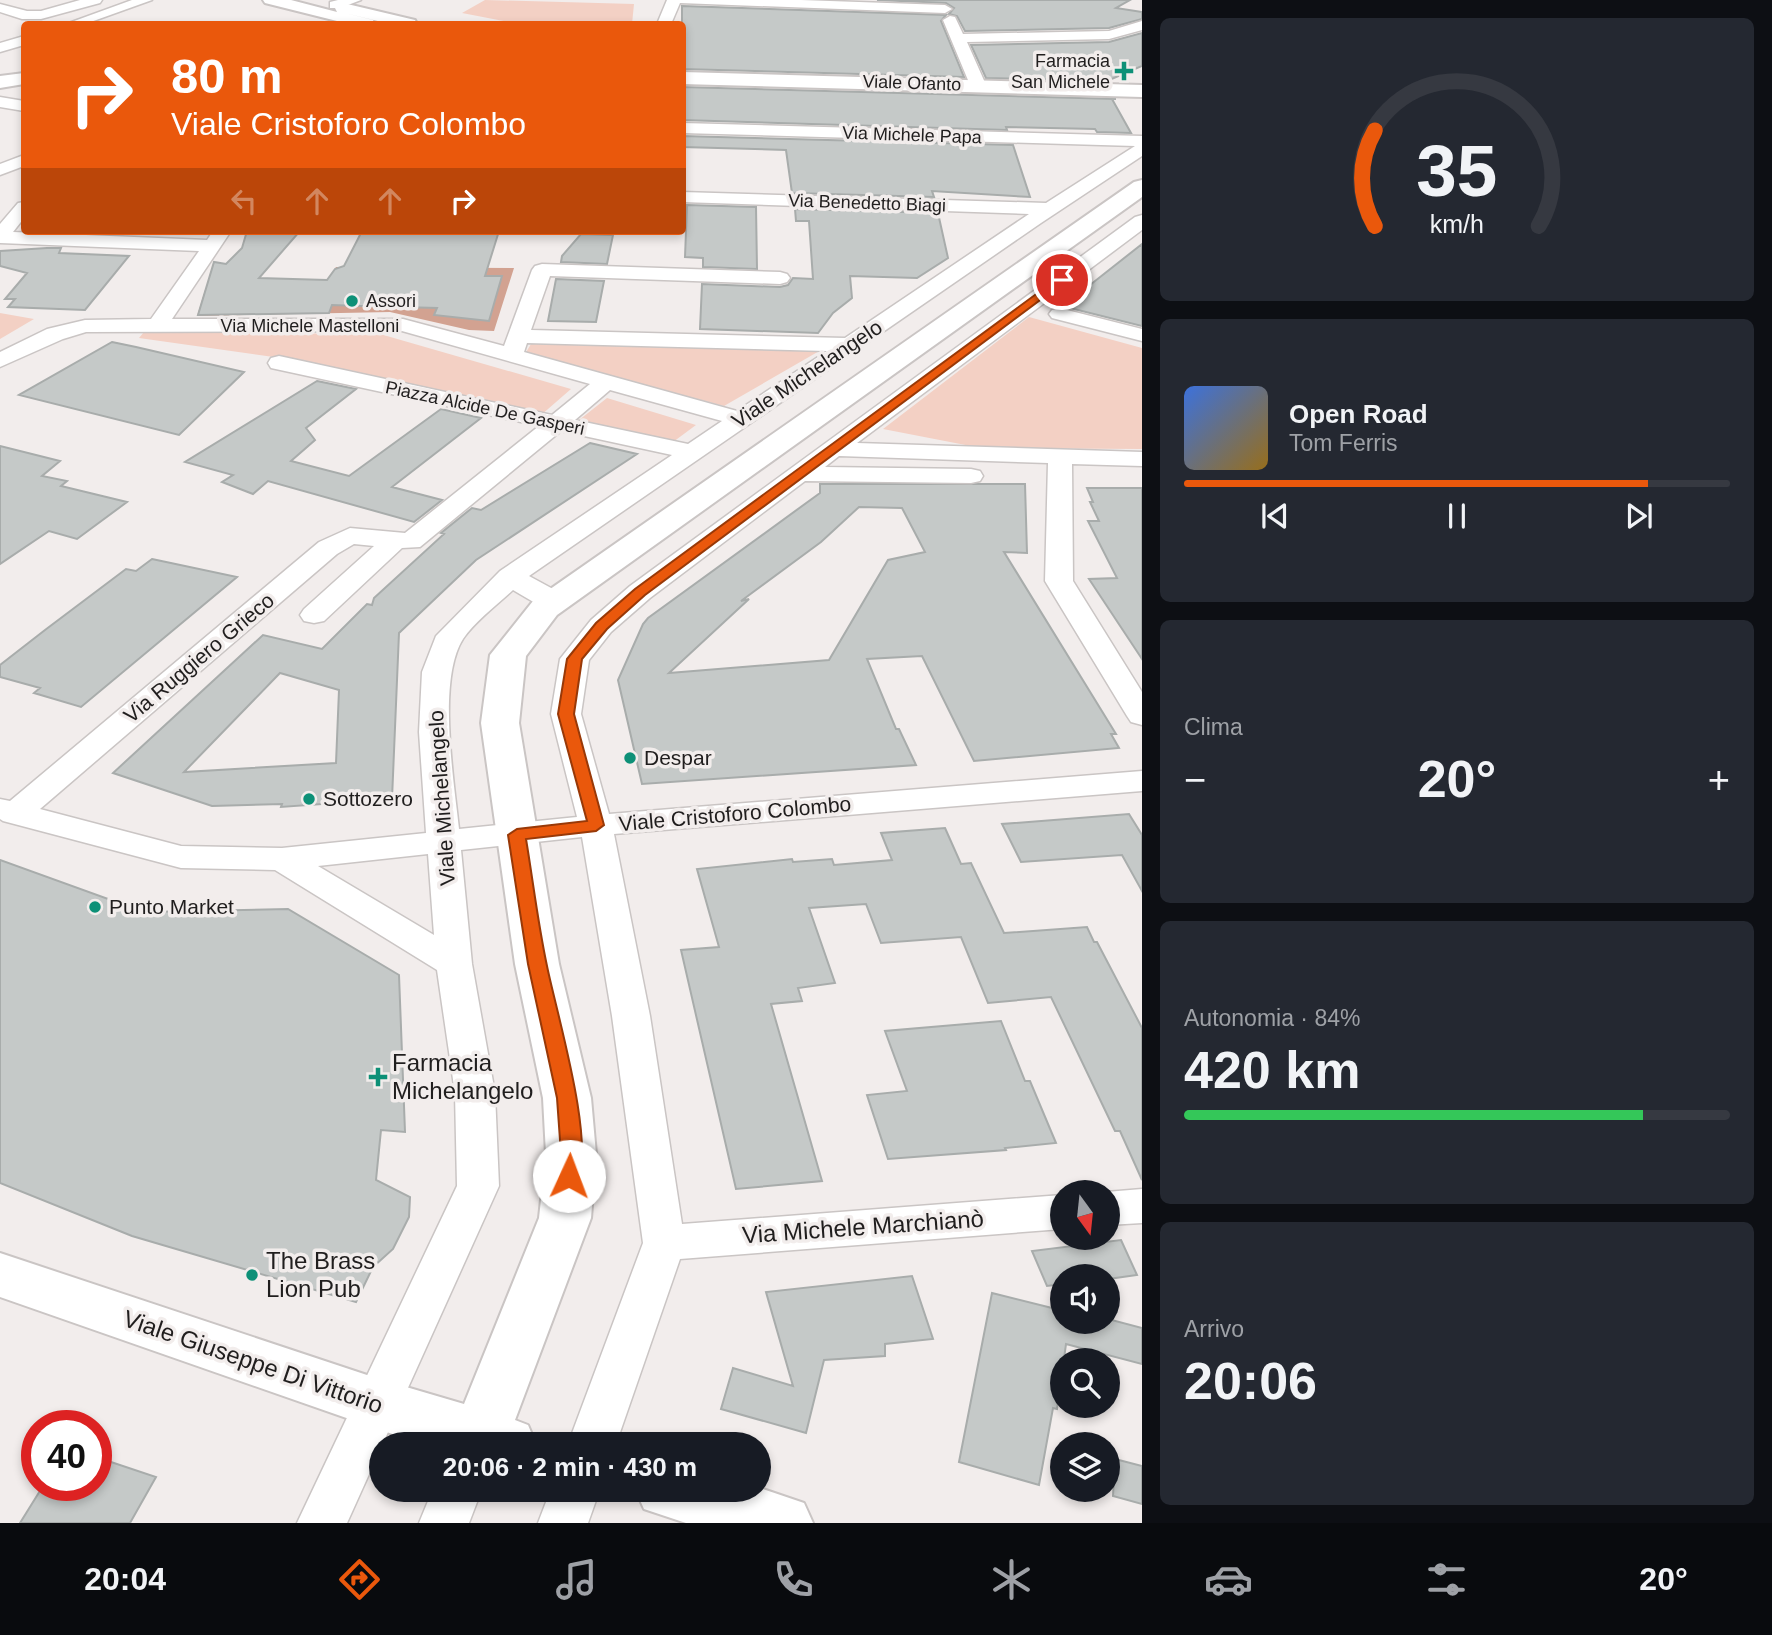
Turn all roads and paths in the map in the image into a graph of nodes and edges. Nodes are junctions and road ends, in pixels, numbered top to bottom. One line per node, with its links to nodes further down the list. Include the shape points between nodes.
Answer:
1 (95, 0): 11 (street)
2 (145, 0): 13 (street)
3 (271, 0): 14 (street)
4 (314, 0): 9 (street)
5 (354, 0): 9 (street)
6 (674, 0): 16 (street)
7 (684, 0): 8 (street)
8 (943, 4): 19 (street)
9 (335, 5): 15 (street)
10 (0, 8): 11 (street, via 21,12)
11 (19, 20): 12 (street)
12 (26, 21)
13 (81, 21)
14 (355, 21)
15 (391, 21)
16 (665, 21)
17 (1142, 24): 18 (street)
18 (1110, 35): 19 (street); 21 (street)
19 (958, 38): 26 (street)
20 (21, 41): 22 (street)
21 (1126, 45)
22 (0, 48)
23 (686, 78): 26 (street, Viale Ofanto)
24 (21, 79): 25 (street)
25 (0, 82)
26 (978, 85): 27 (street, Viale Ofanto)
27 (1142, 91)
28 (0, 102): 29 (street)
29 (21, 106)
30 (686, 128): 31 (street, Via Michele Papa)
31 (1142, 141)
32 (1142, 149): 37 (street, Viale Michelangelo)
33 (21, 161): 34 (street)
34 (1, 170)
35 (1142, 187): 60 (street, Viale Michelangelo)
36 (686, 197): 37 (street, Via Benedetto Biagi)
37 (1051, 209): 47 (street, Viale Michelangelo)
38 (21, 211): 40 (street)
39 (1141, 223): 53 (street)
40 (0, 236): 41 (street)
41 (217, 239): 44 (street)
42 (780, 278): 46 (street, via 541,270)
43 (1059, 314): 45 (street)
44 (157, 326): 46 (street, Via Michele Mastelloni, via 403,325); 48 (street, Via Michele Mastelloni, via 85,326 55,334)
45 (1142, 335)
46 (515, 345): 47 (street); 50 (street, Via Michele Mastelloni)
47 (849, 345): 51 (street, Viale Michelangelo)
48 (0, 360)
49 (279, 363): 52 (street, Piazza Alcide De Gasperi)
50 (606, 382): 51 (street, Via Michele Mastelloni); 52 (street, Via Ruggiero Grieco)
51 (740, 419): 54 (street, Viale Michelangelo)
52 (552, 424): 54 (street, Piazza Alcide De Gasperi); 58 (street, Via Ruggiero Grieco, via 446,515 411,541)
53 (835, 449): 56 (street); 57 (street)
54 (691, 452): 59 (street, Viale Michelangelo)
55 (1142, 459): 56 (street)
56 (1060, 468): 57 (street); 62 (street, via 1059,581)
57 (801, 474): 65 (street, via 640,592 601,626 575,659 566,714)
58 (396, 540): 61 (street, Via Ruggiero Grieco); 64 (street, Via Ruggiero Grieco, via 351,536 328,548)
59 (510, 577): 60 (street); 67 (street, Viale Michelangelo, via 450,636 436,672 434,732)
60 (554, 601): 66 (street, Viale Michelangelo, via 508,655 500,723)
61 (314, 615)
62 (1142, 716)
63 (1142, 780): 65 (street, Viale Cristoforo Colombo)
64 (8, 812): 68 (street, Viale Cristoforo Colombo, via 181,857)
65 (596, 825): 66 (street, Viale Cristoforo Colombo); 73 (street, via 631,1016)
66 (517, 835): 67 (street, Viale Cristoforo Colombo); 77 (street, Viale Michelangelo, via 537,964 567,1098 571,1154 565,1218)
67 (445, 843): 68 (street, Viale Cristoforo Colombo); 69 (street, Viale Michelangelo)
68 (282, 859): 69 (street)
69 (454, 964): 75 (street, Viale Michelangelo, via 475,1093 478,1186)
70 (1142, 1206): 71 (street)
71 (1120, 1207)
72 (1050, 1213): 73 (street, Via Michele Marchianò)
73 (664, 1243): 78 (street)
74 (0, 1275): 75 (street, Viale Giuseppe Di Vittorio)
75 (379, 1405): 76 (street, Viale Giuseppe Di Vittorio); 82 (street, Viale Michelangelo)
76 (461, 1432)
77 (491, 1432)
78 (596, 1432)
79 (453, 1502): 83 (street)
80 (571, 1502): 84 (street)
81 (710, 1502): 85 (street)
82 (323, 1523)
83 (444, 1523)
84 (563, 1523)
85 (783, 1523)

